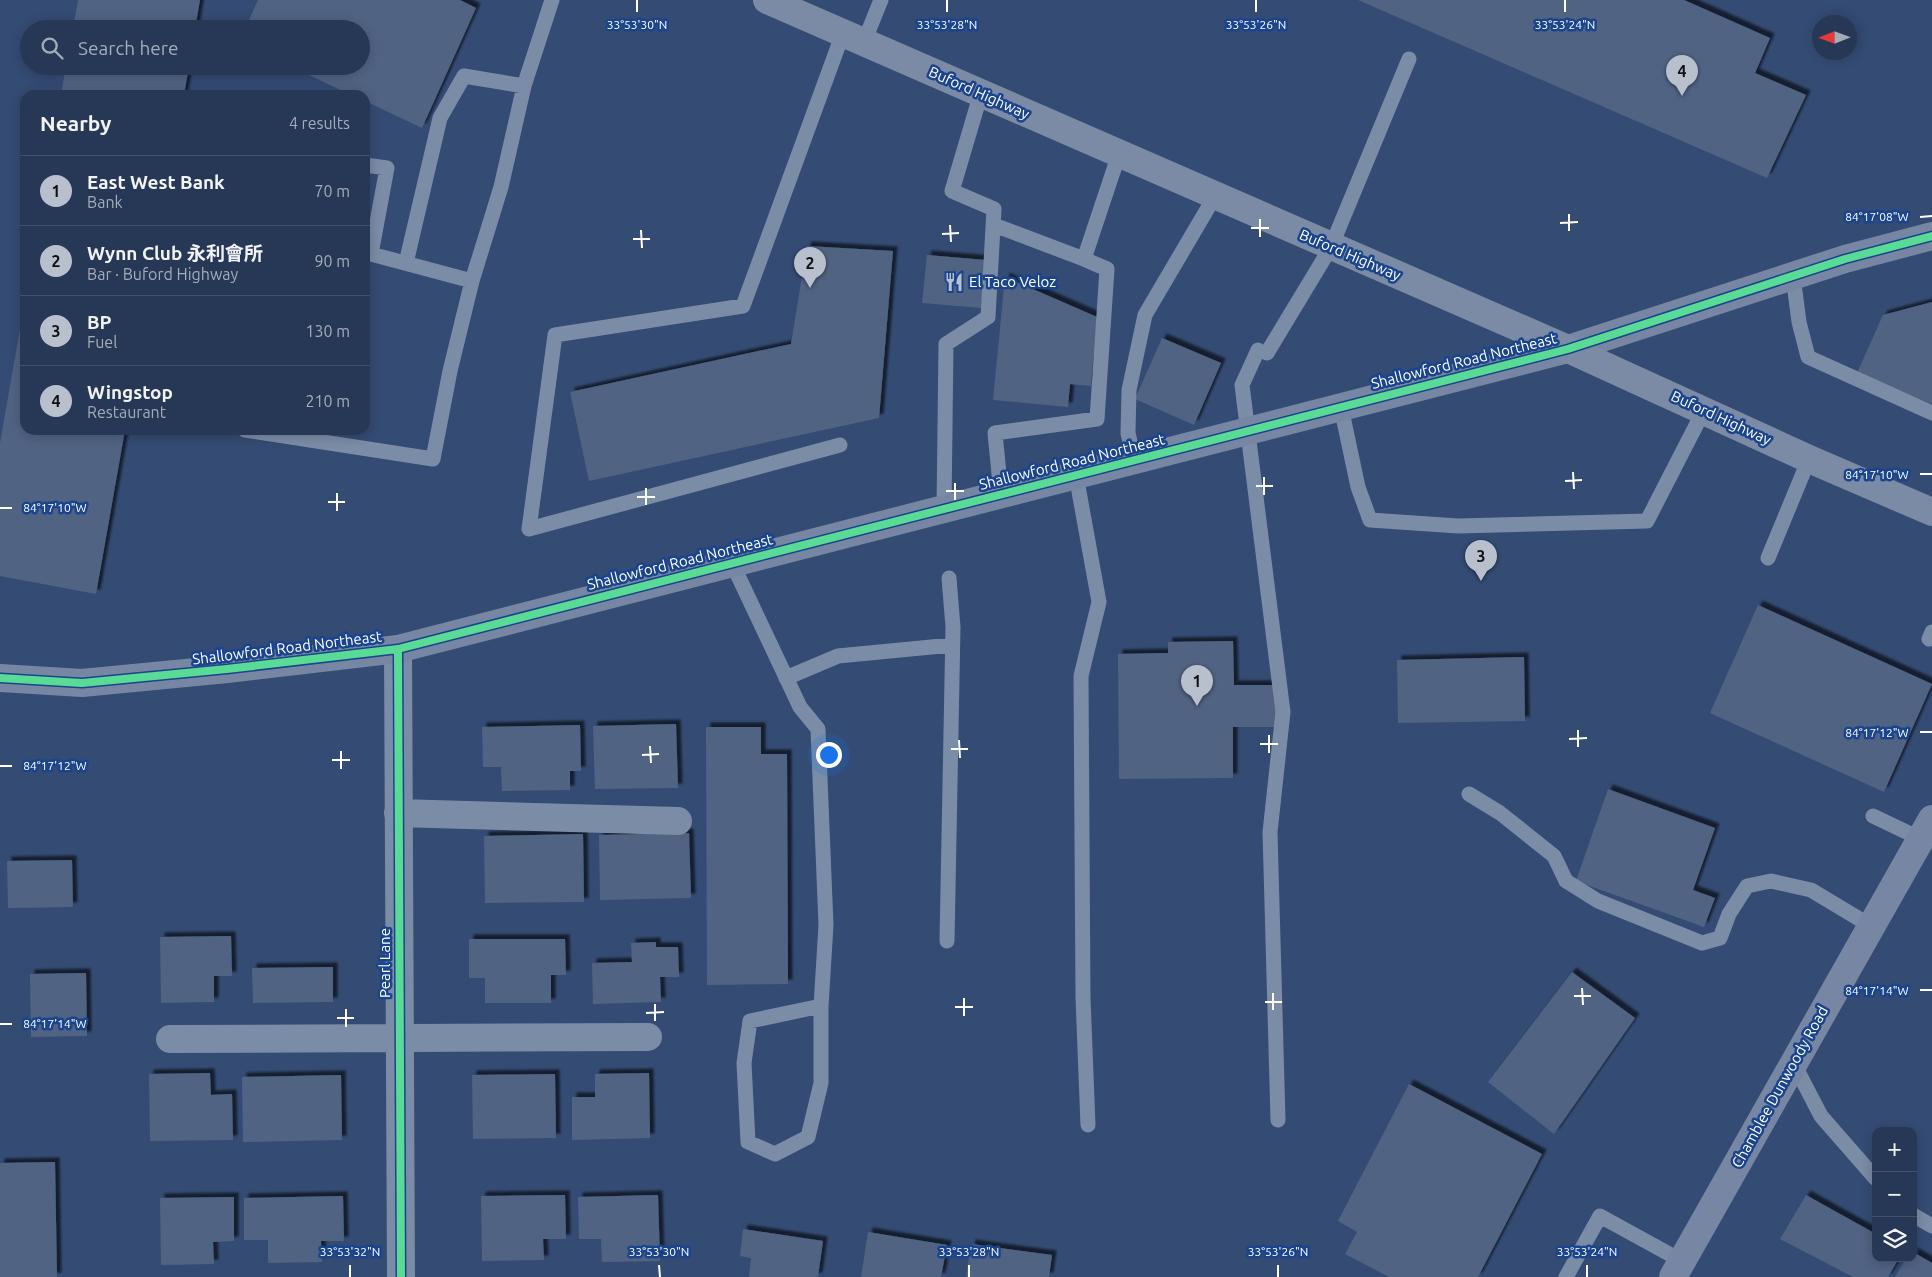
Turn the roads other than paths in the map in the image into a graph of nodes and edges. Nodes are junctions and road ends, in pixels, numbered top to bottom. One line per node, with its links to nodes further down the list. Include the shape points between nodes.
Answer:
1 (552, 0): 6 (lane)
2 (767, 0): 4 (main road, Buford Highway)
3 (881, 0): 4 (lane)
4 (854, 38): 7 (main road, Buford Highway); 24 (lane, via 743,306 556,335 529,529)
5 (1409, 59): 13 (lane)
6 (524, 86): 15 (lane, via 464,76 440,118); 17 (lane, via 501,187)
7 (980, 93): 8 (main road, Buford Highway); 11 (lane, via 952,191 994,209)
8 (1118, 154): 10 (main road, Buford Highway); 14 (lane)
9 (370, 166): 15 (lane, via 387,168 371,254)
10 (1215, 196): 13 (main road, Buford Highway); 26 (lane, via 1145,315 1129,390 1128,434)
11 (994, 226): 14 (lane); 29 (lane, via 988,317 946,344)
12 (1932, 236): 16 (street, Shallowford Road Northeast)
13 (1331, 246): 18 (main road, Buford Highway); 22 (lane, via 1242,384)
14 (1084, 259): 28 (lane, via 1107,268 1097,419 995,432)
15 (406, 263): 17 (lane)
16 (1793, 276): 18 (street, Shallowford Road Northeast); 21 (lane, via 1808,357)
17 (472, 280): 23 (lane, via 450,370 434,459)
18 (1568, 349): 19 (street, Shallowford Road Northeast); 20 (main road, Buford Highway)
19 (1341, 407): 20 (lane, via 1358,487 1370,520 1458,526 1647,521); 22 (street, Shallowford Road Northeast)
20 (1704, 410): 25 (main road, Buford Highway)
21 (1932, 413)
22 (1247, 431): 26 (street, Shallowford Road Northeast); 50 (lane, via 1282,712 1270,832)
23 (278, 435)
24 (840, 444)
25 (1809, 459): 30 (main road, Buford Highway); 31 (lane)
26 (1134, 460): 27 (street, Shallowford Road Northeast)
27 (1076, 475): 28 (street, Shallowford Road Northeast); 51 (lane, via 1098,602 1081,676 1083,998)
28 (1002, 494): 29 (street, Shallowford Road Northeast)
29 (944, 509): 32 (street, Shallowford Road Northeast)
30 (1932, 512)
31 (1768, 558)
32 (732, 563): 35 (street, Shallowford Road Northeast); 37 (lane)
33 (949, 578): 34 (lane)
34 (952, 646): 37 (lane, via 838,656); 44 (lane)
35 (398, 649): 36 (street, Shallowford Road Northeast, via 82,683); 39 (street, Pearl Lane)
36 (0, 678)
37 (786, 678): 45 (lane, via 800,707 818,729 826,925)
38 (1469, 794): 43 (lane, via 1500,813 1554,856 1566,881 1598,901 1702,942 1720,938 1729,914 1746,886 1771,881 1811,890)
39 (398, 813): 41 (street); 47 (street, Pearl Lane)
40 (1873, 816): 42 (lane)
41 (678, 821)
42 (1926, 829): 43 (street, Chamblee Dunwoody Road)
43 (1871, 926): 49 (street, Chamblee Dunwoody Road)
44 (947, 941)
45 (821, 1006): 45 (lane, via 821,1083 808,1137 775,1154 748,1142 744,1063 750,1021)
46 (648, 1037): 47 (street)
47 (399, 1038): 48 (street); 56 (street, Pearl Lane)
48 (170, 1039)
49 (1794, 1064): 52 (lane, via 1821,1116); 55 (street, Chamblee Dunwoody Road)
50 (1278, 1120)
51 (1088, 1125)
52 (1872, 1173)
53 (1916, 1217): 54 (lane)
54 (1932, 1226)
55 (1677, 1269): 57 (lane, via 1600,1216)
56 (401, 1277)
57 (1566, 1277)

